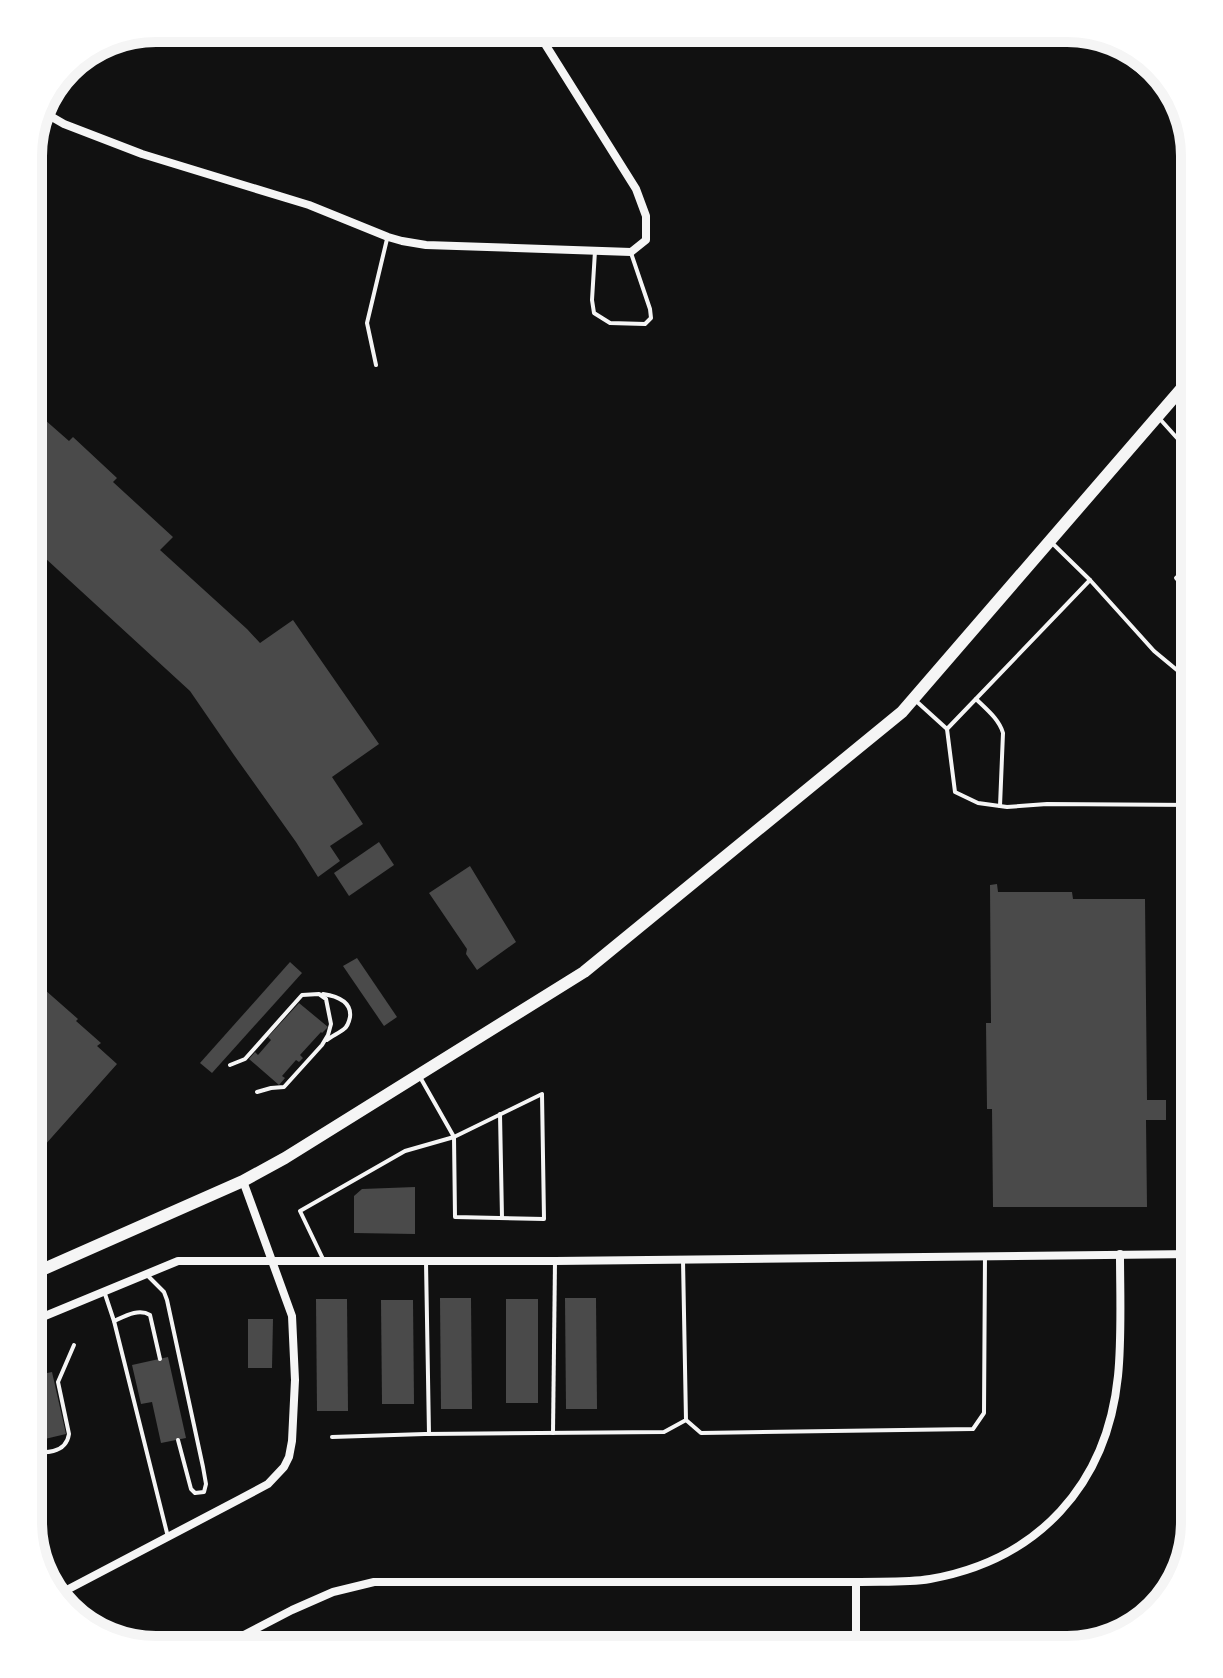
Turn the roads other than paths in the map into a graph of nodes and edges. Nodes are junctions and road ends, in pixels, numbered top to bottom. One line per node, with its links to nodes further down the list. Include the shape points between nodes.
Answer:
1 (544, 42): 7 (street, via 636,189 646,216 646,240)
2 (1120, 56): 3 (lane)
3 (1156, 85)
4 (50, 116): 5 (street, via 142,154 309,205)
5 (388, 237): 6 (street, via 426,245); 8 (lane, via 367,323)
6 (595, 251): 7 (street); 7 (lane, via 594,313 610,323 645,324 650,309)
7 (631, 252)
8 (376, 365)
9 (1181, 389): 10 (main road)
10 (1157, 416): 11 (lane); 12 (main road)
11 (1181, 443)
12 (1050, 541): 13 (lane); 15 (main road)
13 (1090, 580): 14 (lane); 16 (lane)
14 (1181, 673)
15 (913, 699): 17 (lane); 23 (main road, via 584,972)
16 (976, 699): 17 (lane); 19 (lane, via 1003,733)
17 (947, 729): 19 (lane, via 955,792)
18 (1181, 805): 19 (lane)
19 (1000, 806)
20 (319, 994): 21 (lane, via 326,999 331,1024); 21 (lane, via 335,996 350,1011 347,1027); 22 (lane, via 302,995 245,1059)
21 (325, 1041): 24 (lane, via 284,1087)
22 (230, 1065)
23 (419, 1075): 26 (lane); 27 (main road)
24 (257, 1092)
25 (500, 1114): 26 (lane); 28 (lane); 28 (lane, via 542,1094 544,1219)
26 (454, 1137): 28 (lane, via 455,1217); 35 (lane, via 405,1151 300,1211)
27 (243, 1181): 33 (street); 37 (main road)
28 (502, 1218)
29 (1120, 1254): 30 (street); 31 (street); 51 (street, via 1118,1376 1108,1431 1090,1473 1063,1510 1022,1545 980,1565 929,1579)
30 (1181, 1254)
31 (985, 1255): 32 (street); 44 (lane, via 984,1413 973,1429 701,1433)
32 (683, 1260): 34 (street); 44 (lane)
33 (272, 1261): 35 (street); 38 (street, via 178,1261); 50 (street, via 294,1333 289,1457 268,1484)
34 (555, 1261): 36 (street); 45 (lane)
35 (324, 1262): 36 (street)
36 (426, 1262): 46 (lane)
37 (42, 1270)
38 (146, 1273): 39 (street); 48 (lane, via 167,1300 204,1492 191,1489)
39 (104, 1291): 40 (street); 41 (lane)
40 (42, 1317)
41 (114, 1321): 43 (lane, via 133,1313 150,1315); 50 (lane)
42 (74, 1345): 49 (lane, via 58,1382 68,1440 55,1451)
43 (160, 1359)
44 (686, 1420): 45 (lane, via 664,1432)
45 (553, 1433): 46 (lane)
46 (429, 1434): 47 (lane)
47 (332, 1437)
48 (178, 1440)
49 (42, 1452)
50 (168, 1537): 52 (street)
51 (856, 1582): 53 (street, via 374,1582 333,1592); 54 (street)
52 (66, 1591)
53 (242, 1636)
54 (856, 1636)

